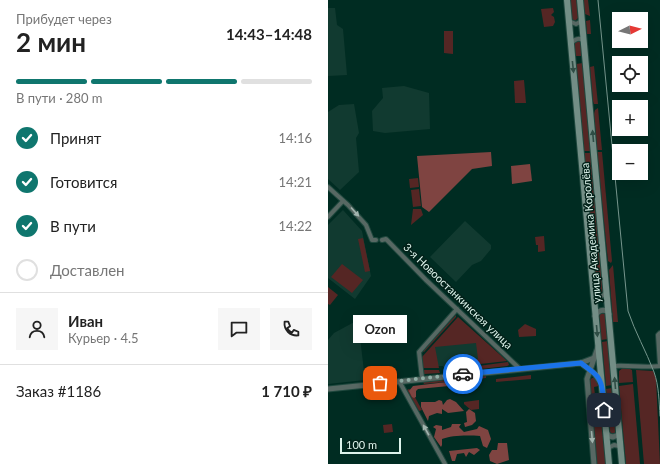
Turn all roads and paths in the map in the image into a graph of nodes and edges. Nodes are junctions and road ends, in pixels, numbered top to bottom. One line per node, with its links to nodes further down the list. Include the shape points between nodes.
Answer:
1 (566, 0): 4 (main road, улица Академика Королёва)
2 (580, 0): 3 (main road, улица Академика Королёва)
3 (582, 16): 4 (street, via 576,24); 5 (main road, улица Академика Королёва)
4 (568, 19): 6 (main road, улица Академика Королёва)
5 (584, 44): 6 (street, via 582,40 577,39); 12 (main road, улица Академика Королёва, one-way to 5)
6 (571, 45): 13 (main road, улица Академика Королёва, one-way to 13)
7 (328, 187): 8 (street)
8 (343, 200): 9 (street); 10 (street, one-way to 10, via 366,225 372,240)
9 (328, 217)
10 (376, 240)
11 (383, 240): 14 (street, 3-я Новоостанкинская улица, via 386,239)
12 (607, 290): 13 (street, via 600,296); 15 (main road, улица Академика Королёва)
13 (594, 292): 16 (main road, улица Академика Королёва)
14 (457, 309): 23 (street, 3-я Новоостанкинская улица); 25 (street, via 419,352)
15 (609, 315): 16 (street, via 607,311 602,310); 21 (main road, улица Академика Королёва)
16 (595, 316): 18 (main road, улица Академика Королёва, one-way to 18)
17 (660, 333): 22 (street)
18 (598, 346): 19 (street); 27 (main road, улица Академика Королёва)
19 (594, 358): 20 (street); 24 (street)
20 (581, 363): 23 (street); 24 (street)
21 (614, 366): 22 (street); 29 (main road, улица Академика Королёва, one-way to 21)
22 (660, 366)
23 (520, 369): 25 (street)
24 (589, 370): 27 (street, via 598,377); 34 (street, one-way to 34, via 587,383)
25 (422, 378): 26 (street)
26 (399, 381): 28 (street); 33 (street, one-way to 26)
27 (602, 386): 30 (main road, улица Академика Королёва)
28 (328, 389)
29 (619, 430): 30 (street, via 618,435 613,437); 31 (main road, улица Академика Королёва)
30 (606, 432): 32 (main road, улица Академика Королёва)
31 (621, 450): 32 (street, via 619,446 614,445); 36 (main road, улица Академика Королёва)
32 (608, 453): 35 (main road, улица Академика Королёва)
33 (445, 464)
34 (594, 464)
35 (609, 464)
36 (622, 464)

